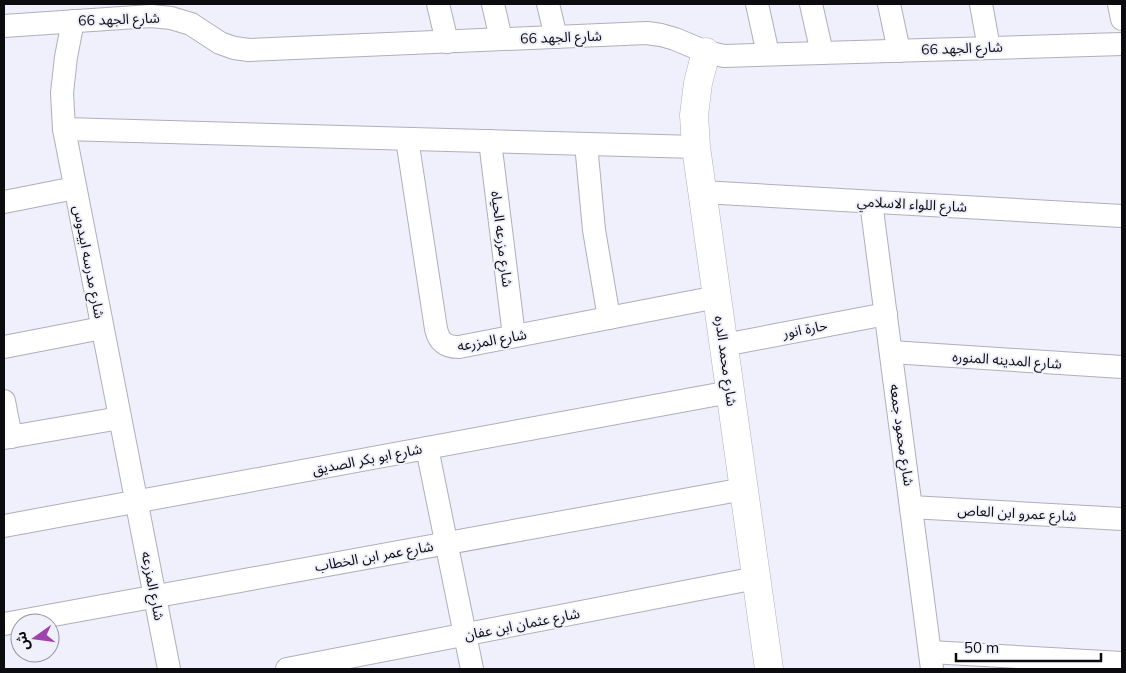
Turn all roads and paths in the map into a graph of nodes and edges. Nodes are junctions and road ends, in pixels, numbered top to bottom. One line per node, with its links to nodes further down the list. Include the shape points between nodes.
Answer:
1 (438, 4): 15 (street)
2 (493, 4): 14 (street)
3 (548, 4): 13 (street)
4 (757, 4): 21 (street)
5 (810, 4): 20 (street)
6 (889, 4): 18 (street)
7 (981, 4): 17 (street)
8 (1119, 4): 11 (street)
9 (150, 10): 10 (street, شارع الجهد 66); 15 (street, شارع الجهد 66, via 191,24 220,43 249,50)
10 (86, 15): 12 (street, شارع الجهد 66); 22 (street, شارع مدرسه ابيدوس, via 65,66 62,93)
11 (1122, 19)
12 (4, 26)
13 (556, 37): 14 (street, شارع الجهد 66); 19 (street, شارع الجهد 66, via 647,33 675,39)
14 (502, 39): 15 (street, شارع الجهد 66)
15 (447, 42)
16 (1122, 44): 17 (street, شارع الجهد 66)
17 (989, 48): 18 (street, شارع الجهد 66)
18 (899, 50): 20 (street, شارع الجهد 66)
19 (706, 52): 21 (street, شارع الجهد 66, via 724,56); 26 (street, شارع محمد الدره, via 694,115)
20 (822, 53): 21 (street, شارع الجهد 66)
21 (768, 54)
22 (64, 129): 23 (street); 27 (street, شارع مدرسه ابيدوس)
23 (407, 139): 24 (street); 36 (street, شارع المزرعه, via 438,337 451,347 459,347)
24 (490, 141): 25 (street); 36 (street, شارع مزرعه الحياه)
25 (586, 144): 26 (street); 34 (street, via 594,230)
26 (696, 147): 28 (street, شارع محمد الدره)
27 (75, 188): 29 (street); 35 (street, شارع مدرسه ابيدوس)
28 (702, 192): 30 (street, شارع اللواء الاسلامي); 32 (street, شارع محمد الدره)
29 (4, 202)
30 (871, 202): 31 (street, شارع اللواء الاسلامي); 33 (street, شارع محمود جمعه)
31 (1122, 216)
32 (717, 297): 34 (street, شارع المزرعه); 37 (street, شارع محمد الدره)
33 (886, 314): 37 (street, حارة انور); 39 (street, شارع محمود جمعه)
34 (609, 318): 36 (street, شارع المزرعه)
35 (102, 328): 38 (street); 43 (street, شارع مدرسه ابيدوس)
36 (514, 336)
37 (724, 345): 41 (street, شارع محمد الدره)
38 (4, 346)
39 (891, 352): 40 (street, شارع المدينه المنوره); 48 (street, شارع محمود جمعه)
40 (1122, 367)
41 (730, 392): 45 (street, شارع ابو بكر الصديق); 46 (street, شارع محمد الدره)
42 (4, 401): 44 (street)
43 (120, 418): 44 (street); 47 (street, شارع مدرسه ابيدوس)
44 (7, 437)
45 (427, 448): 47 (street, شارع ابو بكر الصديق); 51 (street)
46 (744, 489): 51 (street, شارع عمر ابن الخطاب); 52 (street, شارع محمد الدره)
47 (136, 502): 50 (street, شارع ابو بكر الصديق); 53 (street, شارع المزرعه)
48 (911, 507): 49 (street, شارع عمرو ابن العاص); 56 (street, شارع محمود جمعه)
49 (1122, 519)
50 (4, 526)
51 (446, 543): 53 (street, شارع عمر ابن الخطاب); 55 (street)
52 (756, 578): 55 (street, شارع عثمان ابن عفان); 61 (street, شارع محمد الدره)
53 (154, 596): 54 (street, شارع عمر ابن الخطاب); 58 (street, شارع المزرعه)
54 (4, 624)
55 (465, 635): 59 (street, شارع عثمان ابن عفان); 60 (street)
56 (931, 661): 57 (street)
57 (1122, 663)
58 (169, 669)
59 (287, 669)
60 (472, 669)
61 (769, 669)

